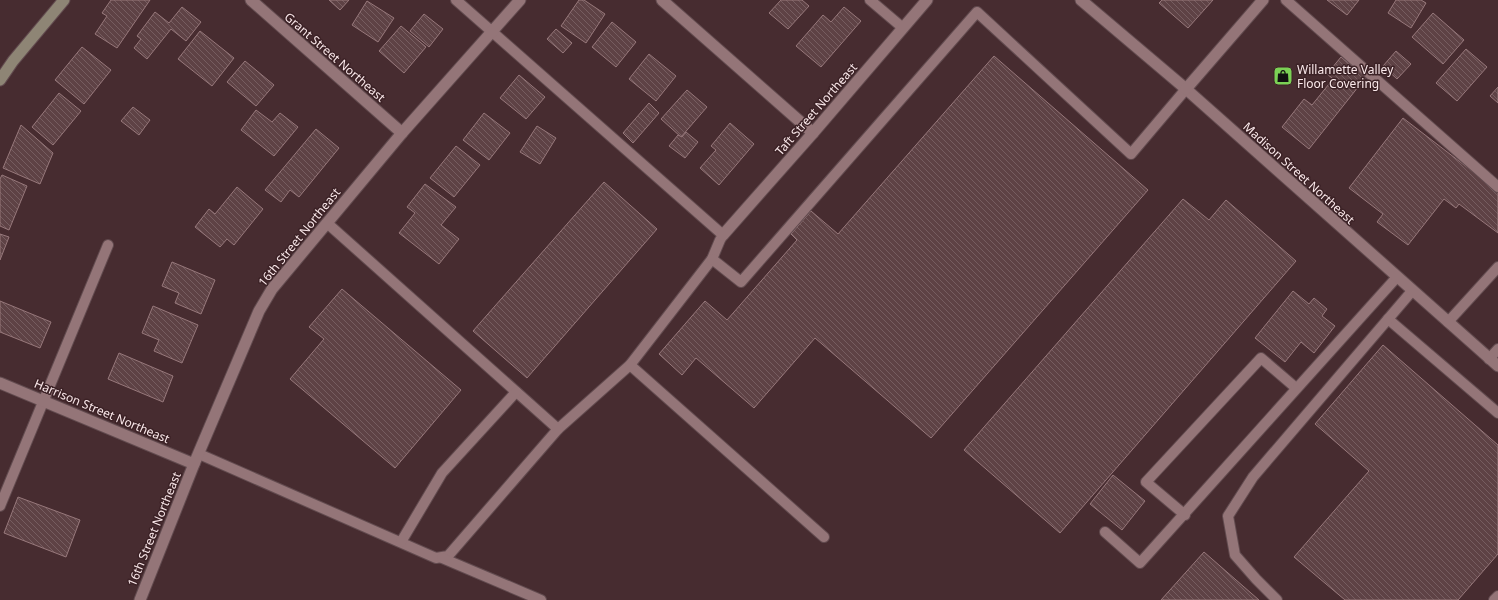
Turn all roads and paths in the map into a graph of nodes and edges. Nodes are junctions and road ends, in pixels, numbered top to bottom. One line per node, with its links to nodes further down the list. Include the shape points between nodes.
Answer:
1 (64, 0): 13 (main road)
2 (251, 0): 15 (street, Grant Street Northeast)
3 (456, 0): 12 (lane)
4 (520, 0): 12 (street, 16th Street Northeast)
5 (662, 0): 16 (street)
6 (870, 0): 11 (lane)
7 (927, 0): 11 (street, Taft Street Northeast)
8 (1081, 0): 14 (street, Madison Street Northeast)
9 (1263, 0): 14 (street)
10 (1286, 0): 17 (lane)
11 (903, 28): 16 (street, Taft Street Northeast)
12 (492, 32): 15 (street, 16th Street Northeast); 19 (lane)
13 (0, 80)
14 (1186, 89): 21 (lane, via 1131,154 977,12 741,282); 23 (street, Madison Street Northeast)
15 (402, 133): 18 (street, 16th Street Northeast)
16 (813, 133): 19 (street, Taft Street Northeast)
17 (1498, 187)
18 (327, 223): 33 (lane); 37 (street, 16th Street Northeast, via 272,289 259,311)
19 (723, 235): 21 (lane)
20 (108, 245): 34 (lane)
21 (712, 259): 29 (lane)
22 (1498, 267): 26 (lane)
23 (1397, 277): 24 (street, Madison Street Northeast); 32 (lane)
24 (1412, 291): 25 (lane); 26 (street, Madison Street Northeast)
25 (1388, 319): 35 (lane); 47 (lane, via 1253,477 1228,516 1235,554)
26 (1448, 322): 28 (street, Madison Street Northeast)
27 (1498, 349): 28 (lane)
28 (1489, 359): 30 (street, Madison Street Northeast)
29 (630, 365): 36 (lane); 41 (lane)
30 (1498, 366)
31 (0, 383): 34 (street, Harrison Street Northeast)
32 (1296, 388): 39 (lane); 39 (lane, via 1261,358 1146,482)
33 (516, 392): 36 (lane); 42 (lane, via 442,473)
34 (44, 401): 37 (street, Harrison Street Northeast); 38 (lane)
35 (1498, 413)
36 (558, 429): 43 (lane, via 448,556)
37 (196, 459): 42 (lane); 45 (street, 16th Street Northeast)
38 (0, 506)
39 (1185, 515): 40 (lane, via 1140,563)
40 (1105, 532)
41 (824, 537)
42 (401, 542): 43 (lane, via 436,558)
43 (442, 558): 46 (lane)
44 (1498, 596): 48 (lane)
45 (140, 600)
46 (541, 600)
47 (1277, 600)
48 (1494, 600)

